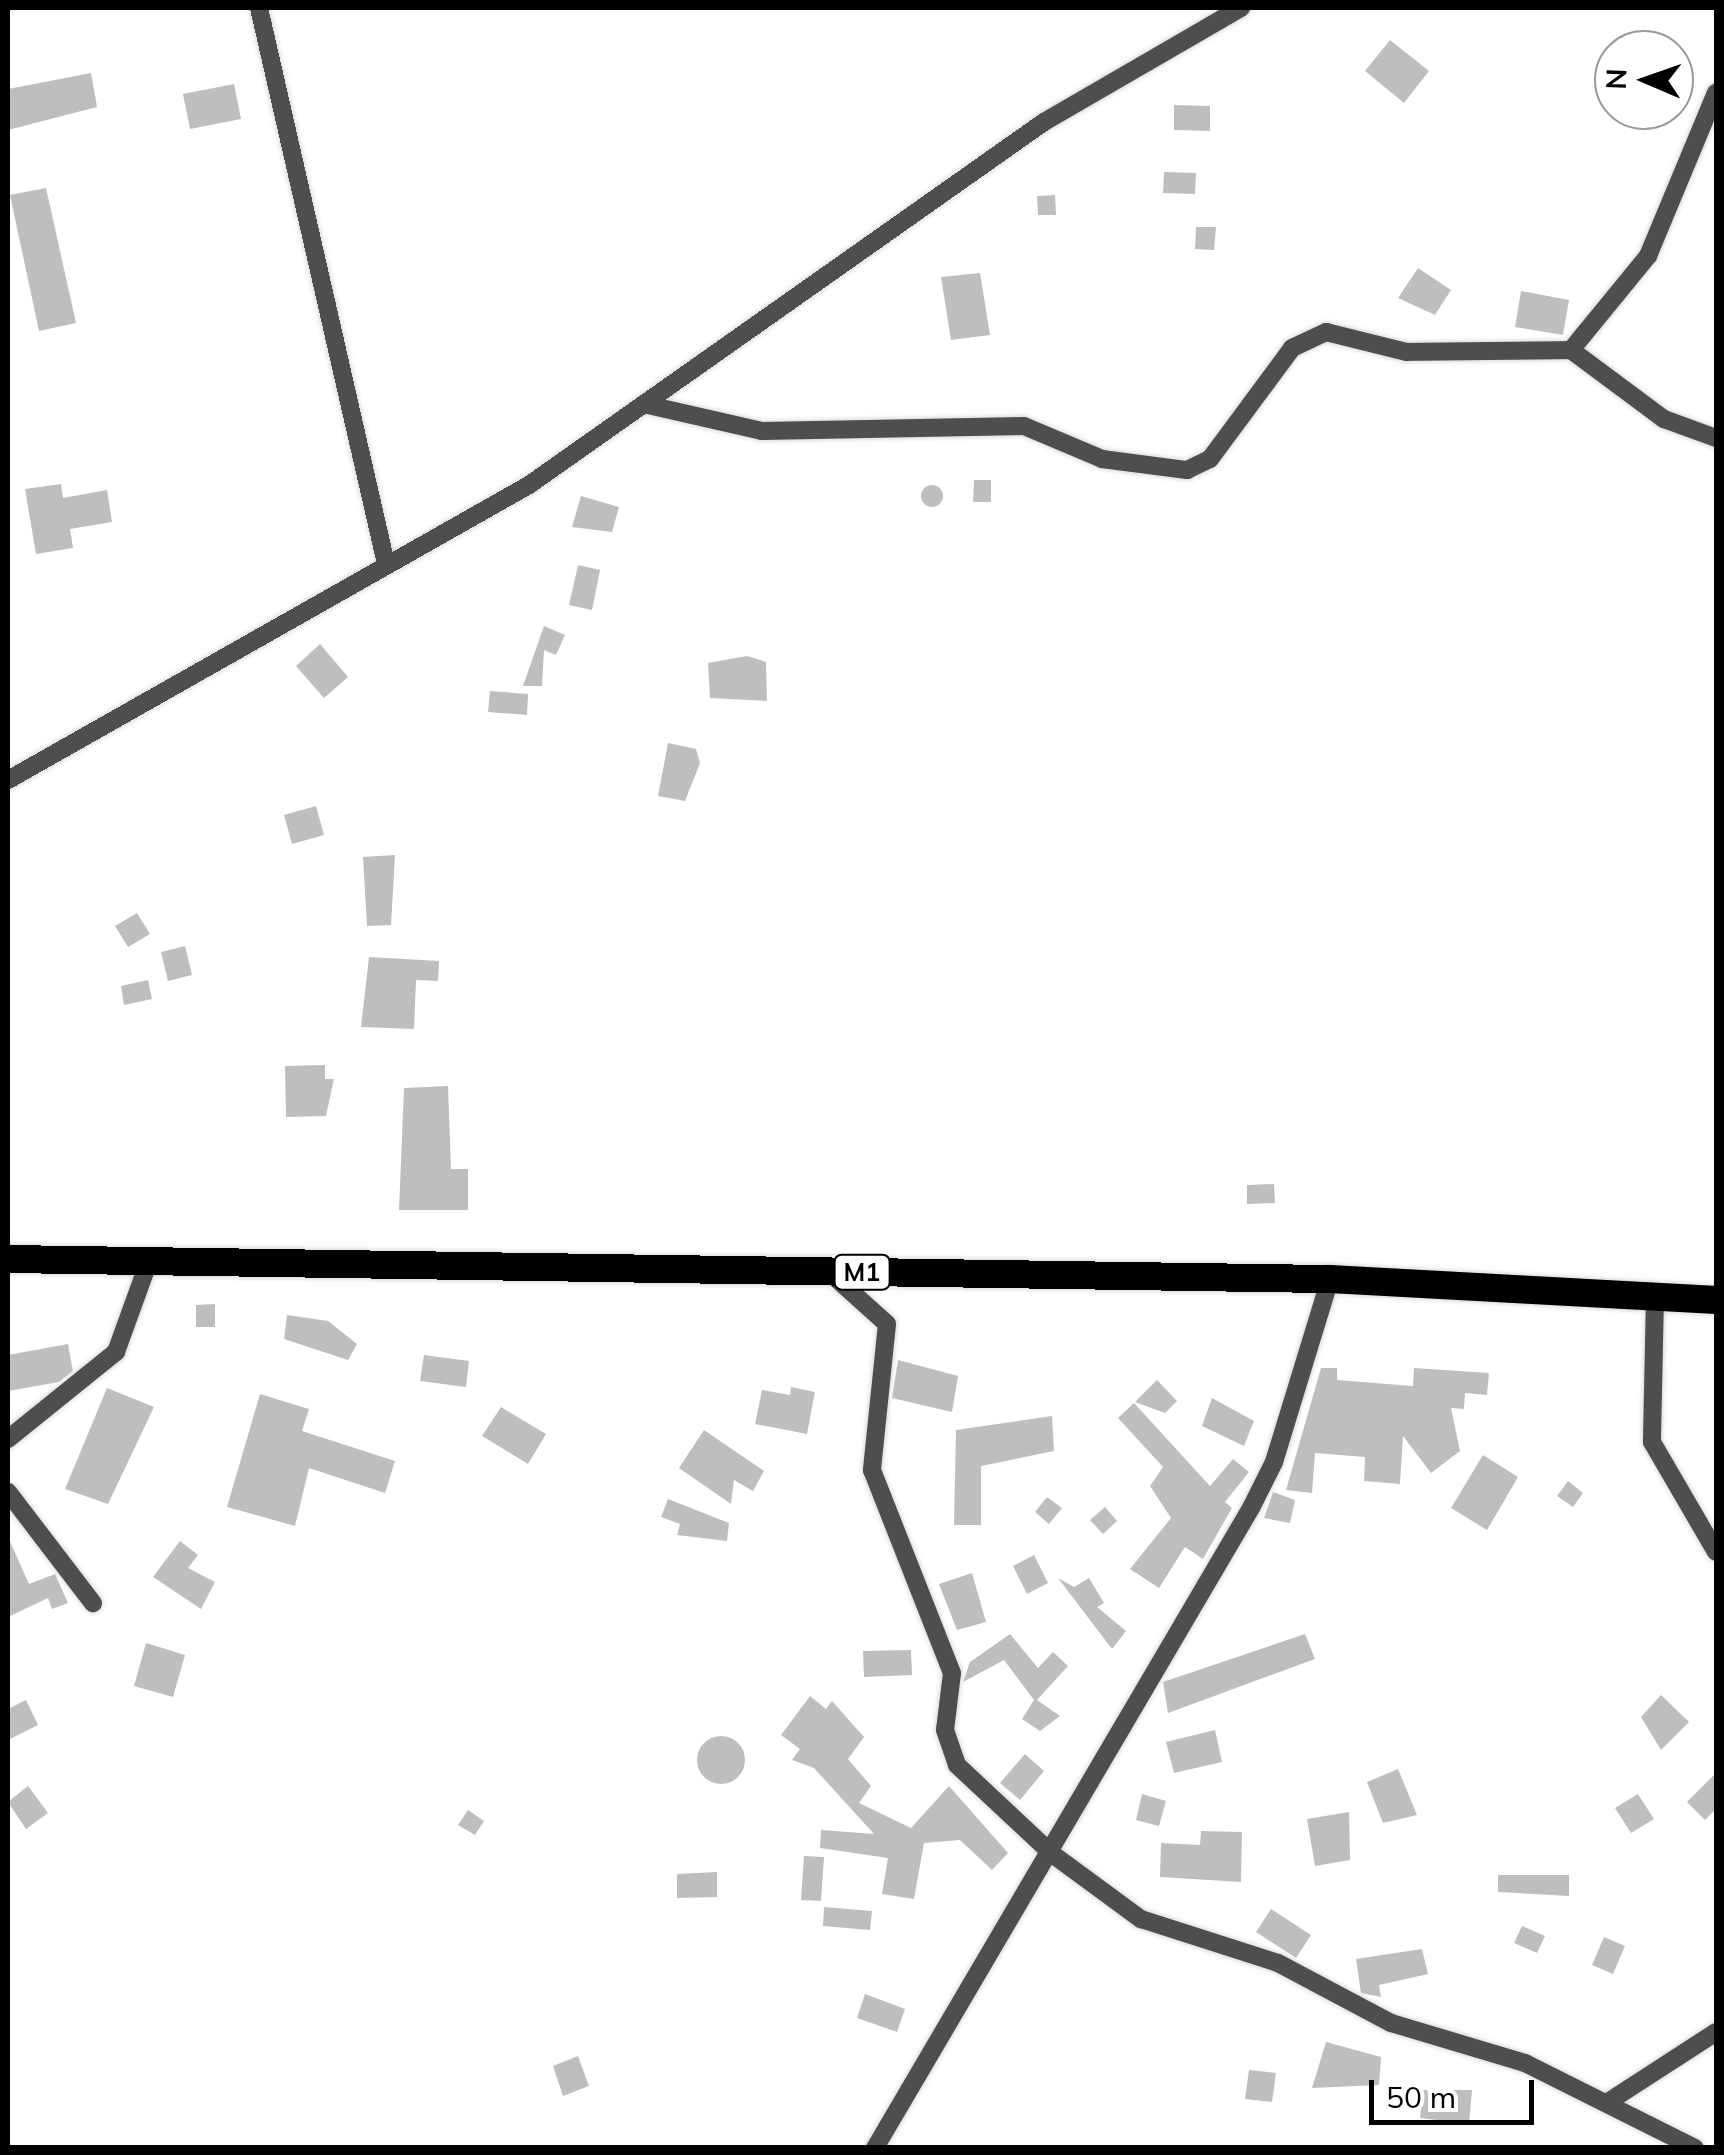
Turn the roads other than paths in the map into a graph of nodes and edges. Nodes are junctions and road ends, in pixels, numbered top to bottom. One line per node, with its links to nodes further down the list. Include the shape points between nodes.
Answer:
1 (258, 8): 7 (street)
2 (1241, 8): 5 (street, via 1044,122)
3 (1716, 93): 4 (street, via 1648,256)
4 (1571, 350): 5 (street, via 1426,353 1350,334 1308,337 1210,459 1187,470 1102,459 1024,426 762,430); 6 (street, via 1664,419)
5 (648, 404): 7 (street, via 456,530)
6 (1716, 438)
7 (386, 564): 8 (street)
8 (8, 780)
9 (8, 1260): 10 (highway, M1)
10 (150, 1261): 11 (highway, M1); 15 (street, via 116,1352)
11 (828, 1271): 12 (highway, M1); 19 (street, via 887,1324 872,1470 952,1673 947,1749)
12 (1330, 1278): 13 (highway, M1); 19 (street, via 1274,1462)
13 (1655, 1296): 14 (highway, M1); 17 (street, via 1652,1442)
14 (1716, 1300)
15 (8, 1439)
16 (8, 1492): 18 (street)
17 (1716, 1552)
18 (93, 1603)
19 (1050, 1853): 21 (street, via 1141,1919 1278,1962 1392,2023 1525,2063); 22 (street)
20 (1716, 2032): 21 (street)
21 (1608, 2102): 23 (street)
22 (874, 2148)
23 (1695, 2148)

